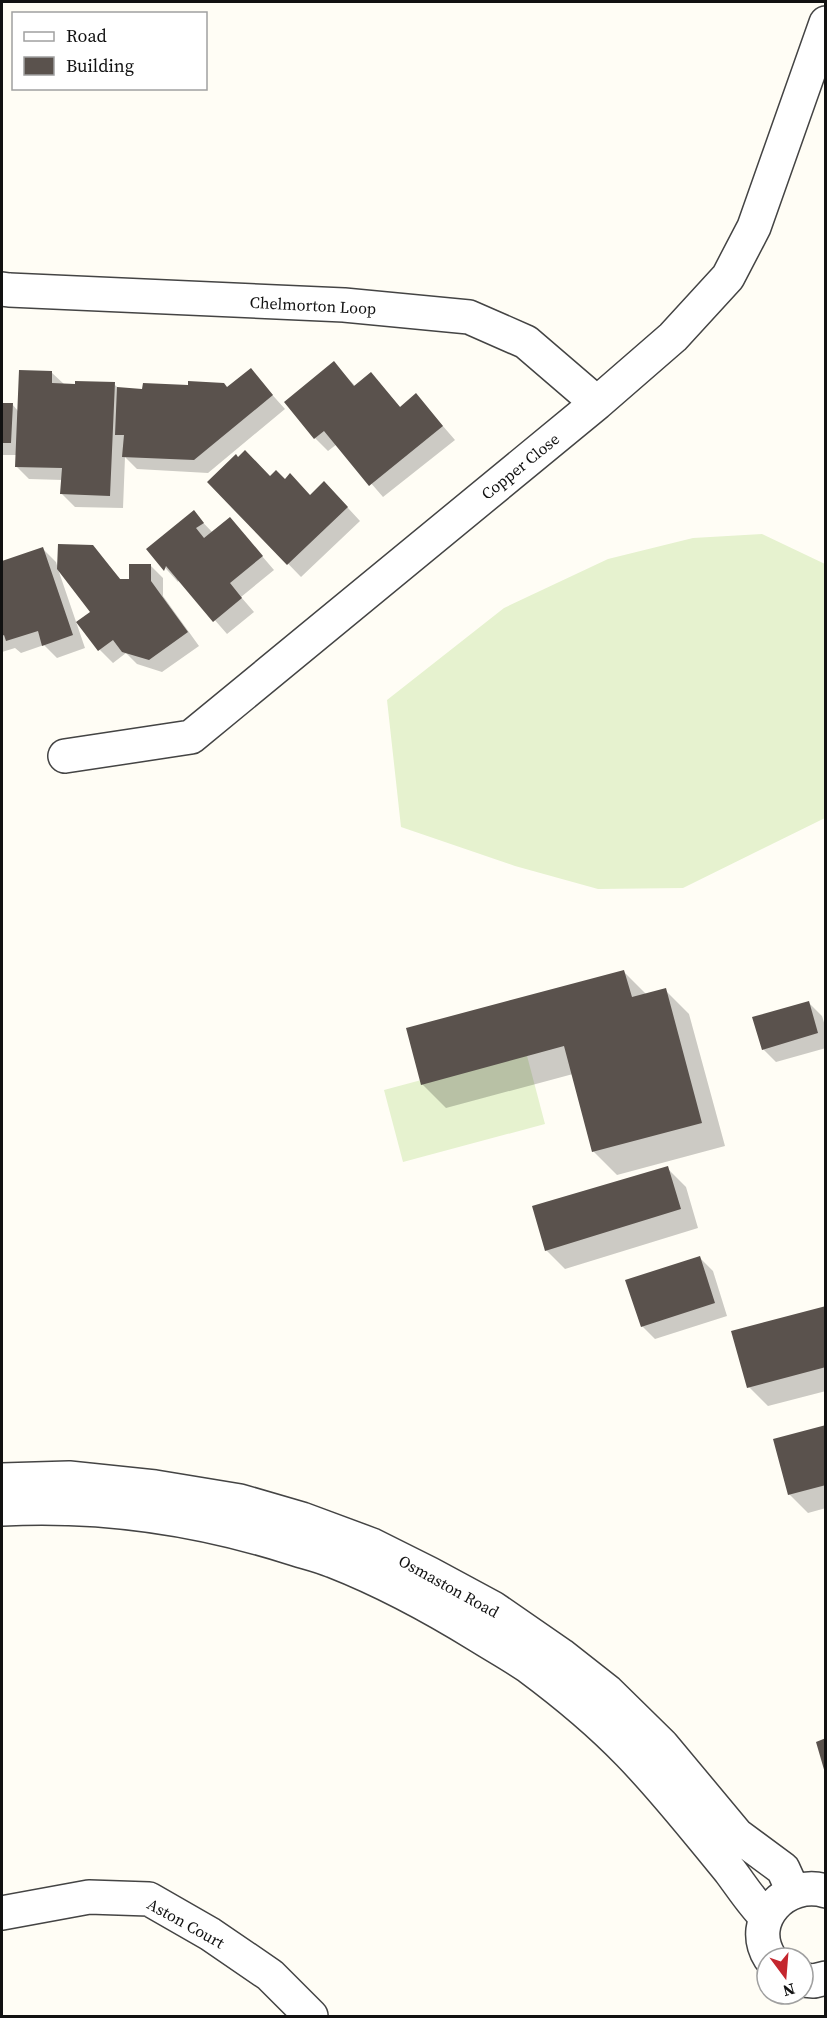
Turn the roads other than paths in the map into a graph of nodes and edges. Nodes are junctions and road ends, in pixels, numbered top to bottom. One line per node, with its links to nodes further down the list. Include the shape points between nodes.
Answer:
1 (825, 23): 3 (street, Copper Close, via 754,227 728,277 673,337)
2 (2, 289): 3 (street, Chelmorton Loop, via 344,305 469,317 526,342)
3 (597, 403): 4 (street, Copper Close, via 191,737)
4 (64, 756)
5 (2, 1480): 7 (street, Osmaston Road, via 69,1479 155,1487 240,1502 302,1519 372,1545 430,1574 493,1608 608,1692 662,1745 737,1835 783,1869)
6 (2, 1509): 10 (street, Osmaston Road, via 88,1510 202,1524 332,1560 387,1584 528,1666 587,1713 666,1793)
7 (793, 1891): 8 (street); 10 (street, via 777,1901)
8 (825, 1891)
9 (2, 1913): 12 (street, Aston Court, via 89,1897 149,1899 270,1975)
10 (766, 1917): 11 (street)
11 (765, 1946)
12 (311, 2016)

